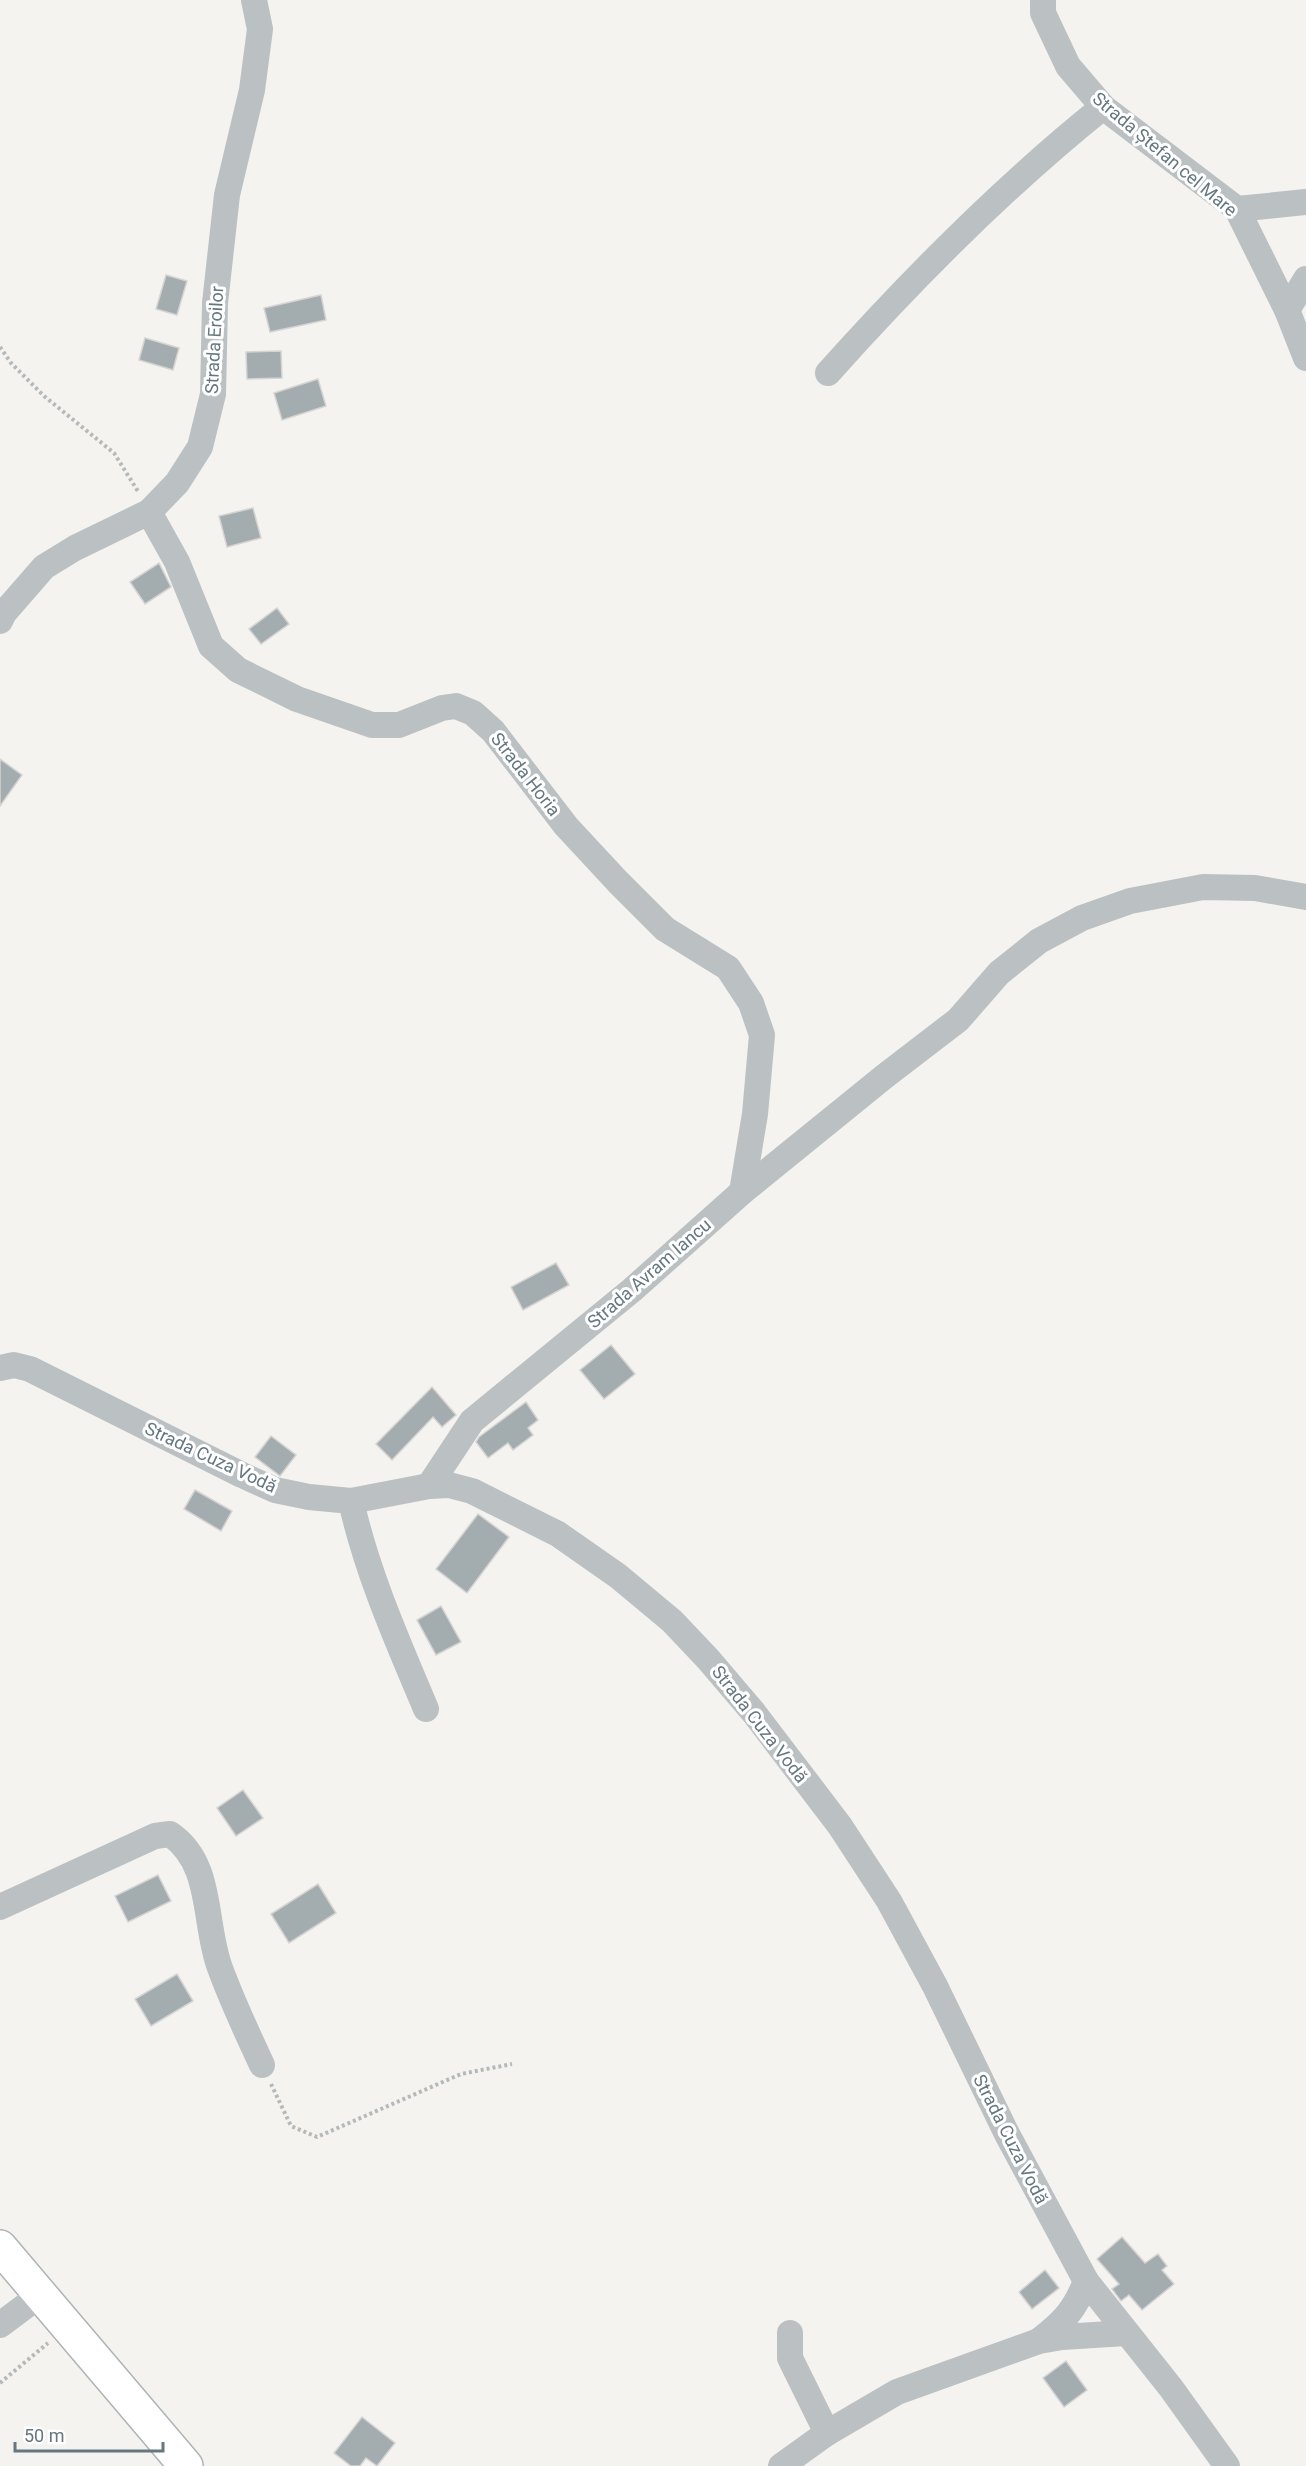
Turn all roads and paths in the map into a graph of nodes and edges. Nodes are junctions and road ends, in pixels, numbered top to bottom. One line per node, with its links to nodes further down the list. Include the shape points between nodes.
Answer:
1 (254, 0): 11 (street, Strada Eroilor, via 260,29 252,90 227,195 215,303 213,394 200,447 177,483)
2 (1042, 0): 3 (street, Strada Ștefan cel Mare, via 1043,13 1068,66)
3 (1103, 107): 5 (street, Strada Ștefan cel Mare); 10 (street, via 968,225 902,290)
4 (1306, 202): 5 (street)
5 (1237, 209): 7 (street, Strada Ștefan cel Mare)
6 (1306, 279): 7 (street)
7 (1287, 310): 9 (street, Strada Ștefan cel Mare)
8 (0, 347): 11 (path, via 44,396 114,453)
9 (1306, 358)
10 (828, 373)
11 (149, 512): 12 (street, Strada Eroilor, via 44,567); 14 (street, Strada Horia, via 177,562 211,646 238,670 297,699 372,725 399,725 456,706 473,713 493,731 566,826 665,929 728,968 751,1003 762,1035)
12 (0, 621)
13 (1306, 897): 14 (street, Strada Avram Iancu, via 1255,888 1203,887 1130,901 1082,918 1039,941 1015,960 958,1020)
14 (742, 1192): 16 (street, Strada Avram Iancu, via 632,1290 472,1421)
15 (0, 1368): 17 (street, Strada Cuza Vodă, via 14,1365 30,1369 275,1490)
16 (429, 1486): 17 (street, Strada Cuza Vodă); 23 (street, Strada Cuza Vodă, via 449,1485 472,1491 558,1534 618,1576 672,1621 754,1713 840,1826 889,1900)
17 (351, 1501): 18 (street, via 378,1594)
18 (426, 1708)
19 (0, 1907): 21 (street, via 154,1836 170,1834 184,1844 196,1862 212,1943)
20 (512, 2064): 21 (path, via 461,2074 317,2137 291,2126)
21 (262, 2065)
22 (5, 2264): 24 (highway)
23 (1086, 2282): 27 (street, Strada Cuza Vodă); 28 (street, via 1078,2302 1062,2323)
24 (40, 2295): 25 (street); 32 (highway)
25 (0, 2325)
26 (790, 2333): 31 (street, via 790,2358)
27 (1126, 2333): 28 (street); 34 (street, Strada Cuza Vodă)
28 (1040, 2341): 31 (street, via 897,2392)
29 (27, 2361): 30 (path)
30 (0, 2383)
31 (827, 2433): 33 (street)
32 (186, 2466)
33 (781, 2466)
34 (1227, 2466)

